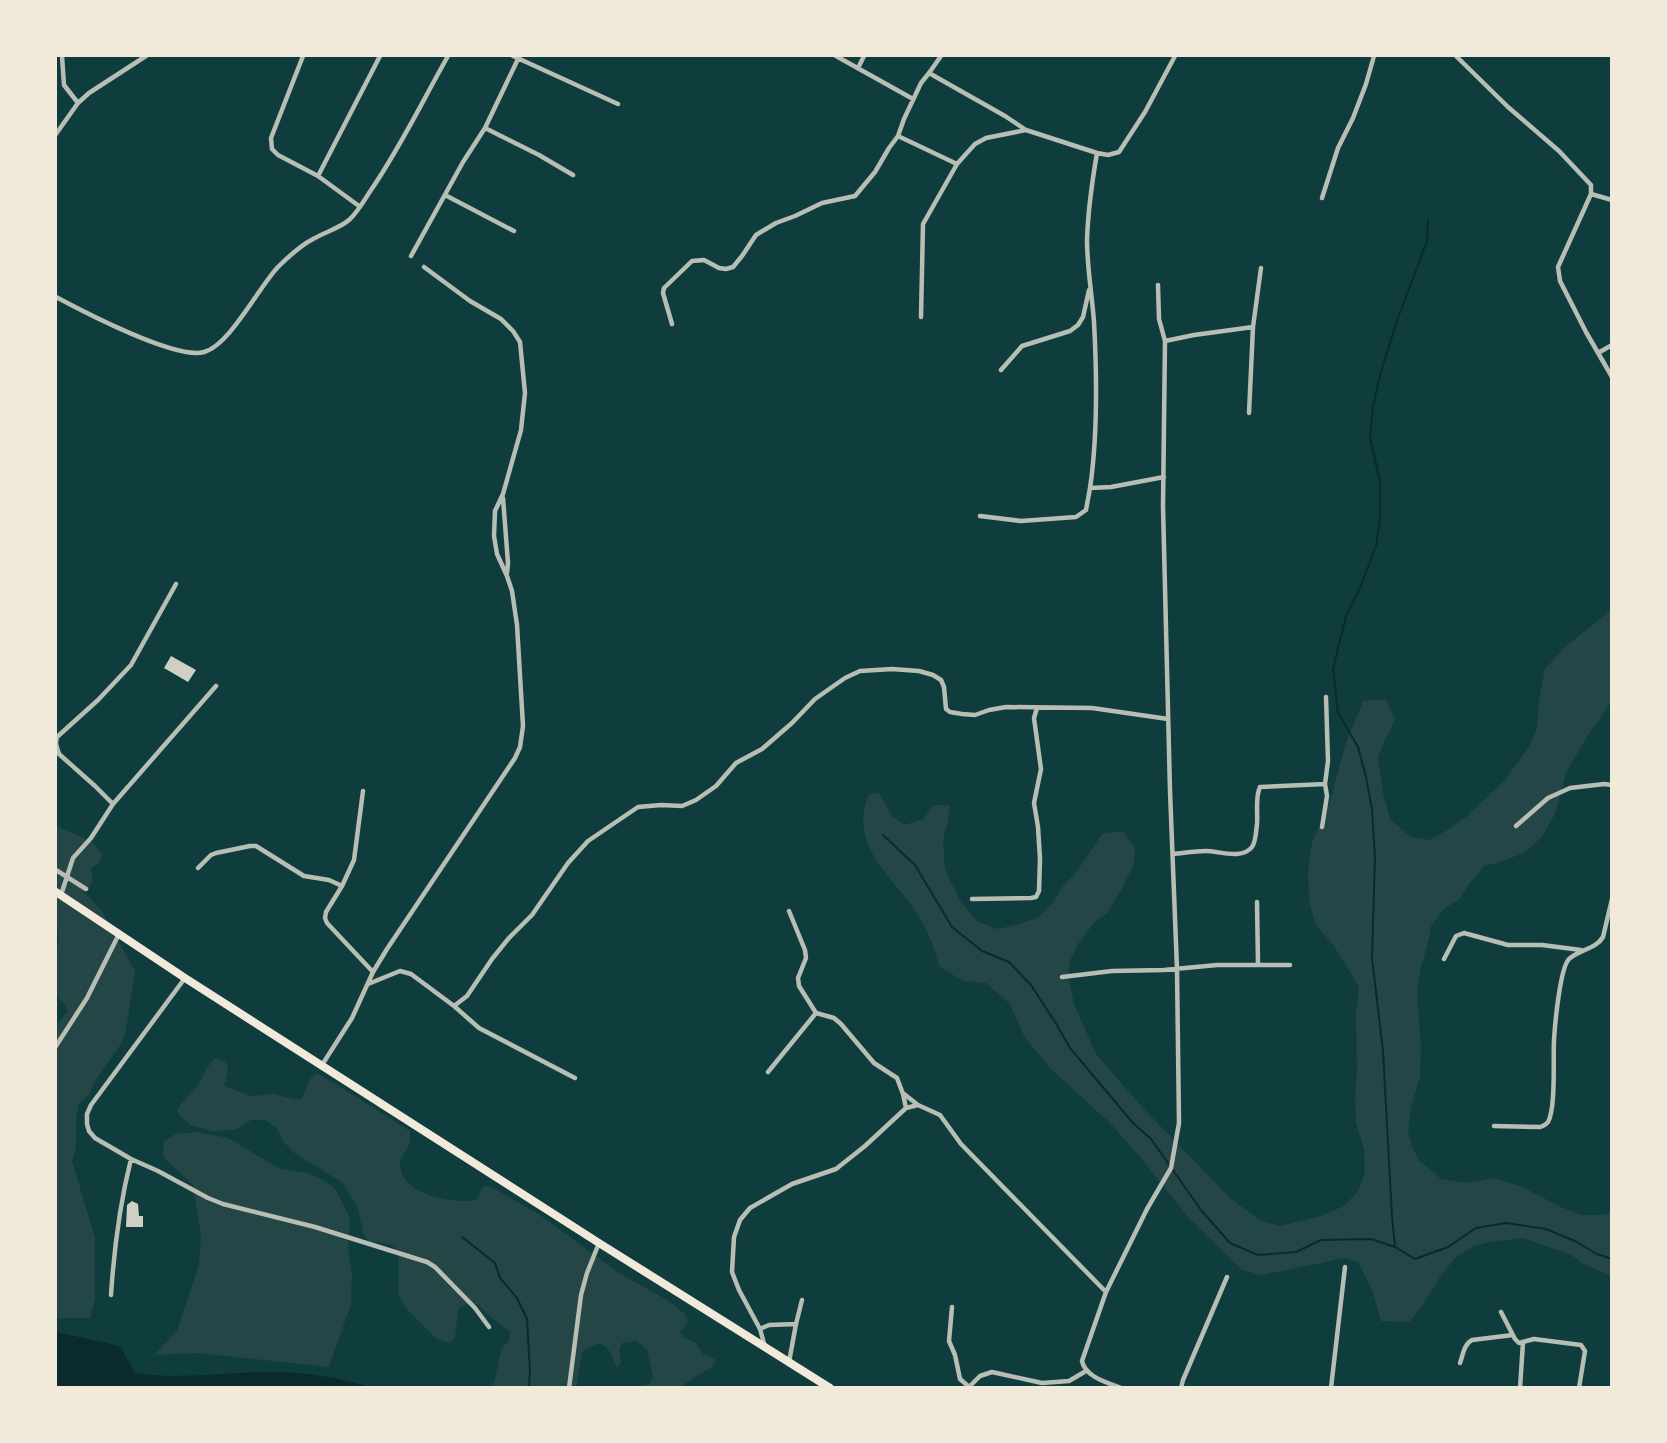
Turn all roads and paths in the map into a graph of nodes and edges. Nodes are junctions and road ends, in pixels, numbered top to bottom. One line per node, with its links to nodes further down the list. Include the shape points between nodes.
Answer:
1 (62, 56): 16 (street, via 64,85)
2 (146, 56): 16 (street)
3 (303, 56): 25 (street, via 271,138 272,149)
4 (380, 56): 25 (street)
5 (448, 56): 30 (street, via 384,171)
6 (836, 56): 13 (street)
7 (864, 56): 13 (street)
8 (941, 56): 14 (street)
9 (1175, 56): 22 (street, via 1119,152)
10 (1374, 56): 28 (street)
11 (1456, 56): 26 (street, via 1590,183)
12 (515, 57): 17 (street); 18 (street)
13 (858, 68): 15 (street)
14 (929, 73): 15 (street); 19 (street)
15 (913, 99): 21 (street)
16 (78, 103): 20 (street)
17 (618, 104)
18 (485, 128): 24 (street); 27 (street)
19 (1026, 130): 22 (street); 23 (street, via 986,138)
20 (56, 134)
21 (898, 136): 23 (street); 39 (street, via 855,196 822,203 776,223 756,235 733,267 719,268 704,260 692,261 664,288)
22 (1097, 153): 35 (street, via 1088,207)
23 (957, 164): 38 (street, via 923,224)
24 (573, 175)
25 (318, 176): 30 (street)
26 (1591, 194): 29 (street); 43 (street, via 1558,274)
27 (445, 195): 31 (street); 32 (street)
28 (1322, 198)
29 (1611, 200)
30 (359, 206): 37 (street, via 350,220 312,239 277,267 237,324 206,352 194,354 172,349)
31 (514, 231)
32 (411, 255)
33 (424, 267): 49 (street, via 501,319 520,342 525,393 521,430)
34 (1261, 268): 40 (street)
35 (1091, 285): 44 (street, via 1078,325 1022,346); 48 (street, via 1096,378)
36 (1158, 285): 41 (street, via 1159,319)
37 (56, 297)
38 (921, 317)
39 (672, 324)
40 (1253, 327): 41 (street); 46 (street)
41 (1165, 341): 47 (street)
42 (1611, 345): 43 (street)
43 (1598, 353): 45 (street)
44 (1001, 370)
45 (1611, 377)
46 (1249, 413)
47 (1164, 477): 48 (street); 56 (street)
48 (1090, 488): 50 (street, via 1086,510 1076,517 1021,521)
49 (503, 494): 51 (street); 51 (street, via 495,511 494,536)
50 (980, 516)
51 (507, 576): 81 (street, via 518,625 523,726 520,747)
52 (176, 584): 57 (street, via 131,665 57,737)
53 (216, 686): 61 (street)
54 (1326, 697): 58 (street)
55 (1037, 708): 56 (street, via 1092,708); 71 (street, via 1034,718 1041,769 1034,803 1039,891 1031,898); 85 (street, via 1006,707 975,715 950,712 946,709 941,680 919,671 860,671 845,678 815,699 762,749 736,763 696,801 682,806 638,807 588,841 532,915 492,959 467,996)
56 (1168, 719): 64 (street)
57 (56, 744): 61 (street, via 59,754)
58 (1325, 784): 63 (street); 64 (street, via 1260,787 1255,839 1245,852)
59 (1611, 785): 62 (street, via 1569,788 1548,798)
60 (363, 791): 68 (street, via 354,860)
61 (113, 804): 67 (street, via 73,858)
62 (1516, 826)
63 (1322, 827)
64 (1173, 854): 80 (street)
65 (198, 868): 68 (street, via 216,853 256,846 304,876)
66 (56, 870): 67 (street)
67 (66, 876): 69 (street); 70 (street)
68 (342, 886): 81 (street, via 325,918)
69 (86, 889)
70 (58, 893): 75 (highway)
71 (972, 899)
72 (1611, 899): 76 (street, via 1603,937 1597,945)
73 (1257, 902): 78 (street)
74 (789, 911): 86 (street, via 805,950 799,986)
75 (119, 933): 83 (highway); 87 (street, via 87,998)
76 (1581, 950): 77 (street, via 1499,944 1464,933 1456,936); 94 (street, via 1565,964 1559,992 1553,1098 1548,1121 1540,1127)
77 (1444, 959)
78 (1258, 964): 79 (street); 80 (street)
79 (1290, 965)
80 (1177, 969): 82 (street); 99 (street, via 1179,1123 1171,1168)
81 (373, 972): 84 (street)
82 (1062, 977)
83 (185, 978): 88 (highway); 95 (street, via 87,1114 94,1138)
84 (368, 984): 85 (street, via 400,971 411,974); 88 (street)
85 (454, 1006): 90 (street, via 479,1028)
86 (816, 1013): 89 (street); 91 (street, via 834,1017 874,1063 897,1078)
87 (56, 1046)
88 (322, 1065): 96 (highway)
89 (768, 1072)
90 (575, 1078)
91 (903, 1094): 92 (street); 93 (street)
92 (918, 1105): 93 (street); 99 (street, via 940,1115 969,1153)
93 (906, 1108): 106 (street, via 836,1169 792,1184 750,1208 740,1220 734,1237 732,1272)
94 (1494, 1126)
95 (130, 1159): 100 (street); 105 (street, via 223,1204 315,1227 427,1262)
96 (599, 1243): 109 (highway); 114 (street, via 581,1295)
97 (1345, 1267): 118 (street)
98 (1227, 1277): 117 (street)
99 (1106, 1292): 112 (street, via 1082,1361)
100 (111, 1295)
101 (802, 1300): 104 (street)
102 (952, 1307): 113 (street, via 949,1341 960,1379)
103 (1501, 1312): 107 (street)
104 (796, 1324): 106 (street); 110 (street)
105 (489, 1327)
106 (760, 1329): 109 (street)
107 (1513, 1335): 108 (street, via 1516,1342); 111 (street, via 1468,1342)
108 (1523, 1342): 119 (street); 120 (street, via 1534,1339 1584,1347)
109 (765, 1347): 110 (highway)
110 (789, 1362): 115 (highway)
111 (1460, 1363)
112 (1086, 1371): 113 (street, via 1069,1381 1042,1383 992,1372); 116 (street)
113 (968, 1387)
114 (569, 1388)
115 (830, 1388)
116 (1121, 1388)
117 (1181, 1388)
118 (1331, 1388)
119 (1520, 1388)
120 (1579, 1388)

